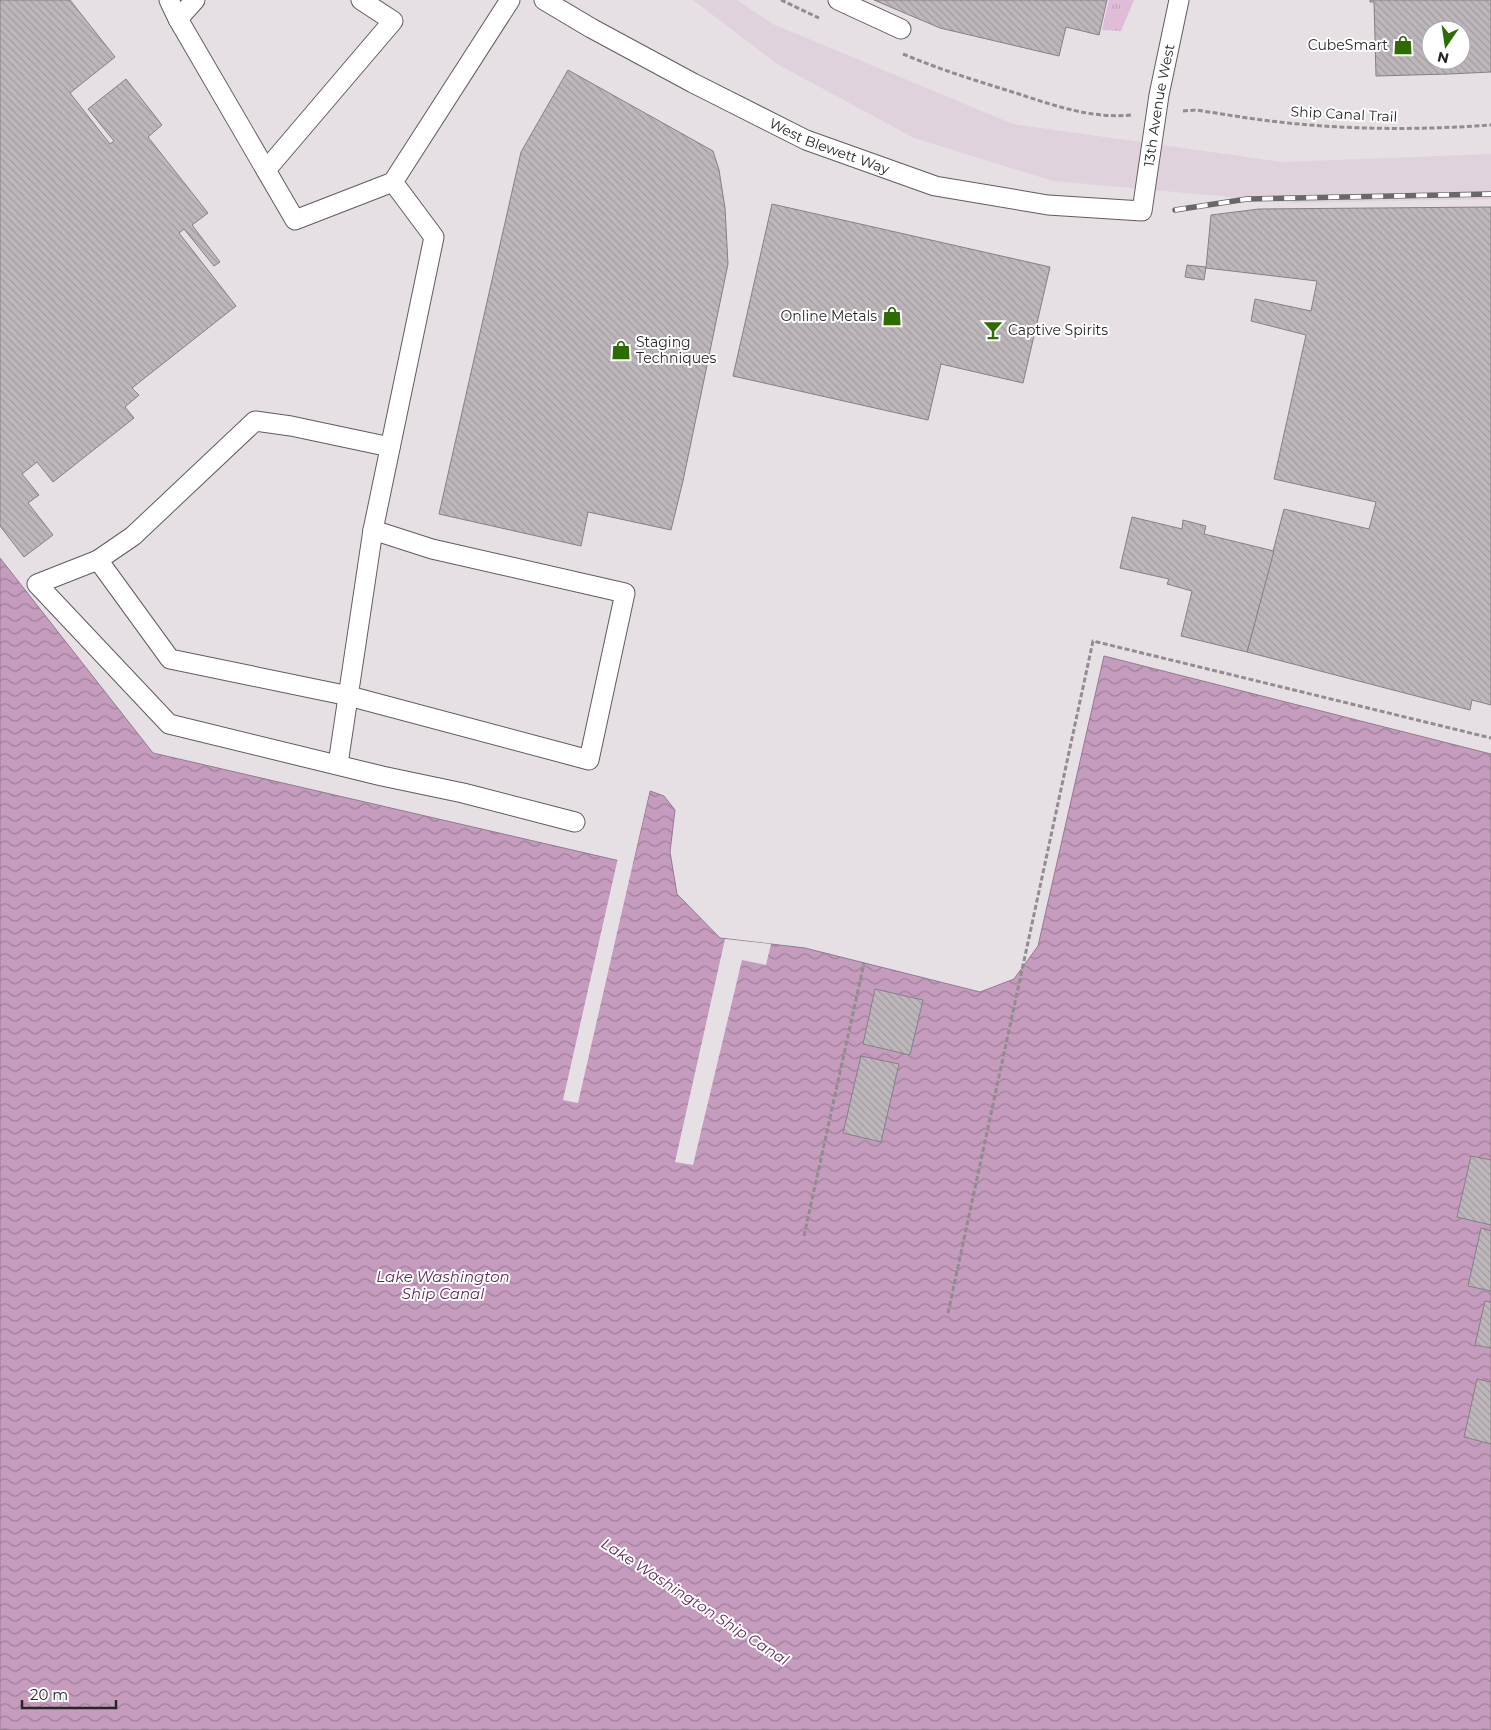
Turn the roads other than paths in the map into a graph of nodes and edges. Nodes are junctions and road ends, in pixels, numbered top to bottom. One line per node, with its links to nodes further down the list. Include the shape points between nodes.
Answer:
1 (169, 0): 8 (lane)
2 (195, 0): 8 (lane)
3 (361, 0): 10 (lane, via 392,20)
4 (510, 0): 11 (lane)
5 (544, 0): 12 (lane, West Blewett Way, via 676,74 806,140 935,186 1048,205)
6 (838, 0): 9 (lane)
7 (1179, 0): 12 (lane, 13th Avenue West, via 1159,95)
8 (178, 19): 10 (lane)
9 (900, 29)
10 (266, 170): 11 (lane, via 296,220)
11 (393, 182): 13 (lane, via 434,238)
12 (1142, 211)
13 (390, 447): 14 (lane); 15 (lane, via 255,421 133,536)
14 (373, 530): 16 (lane); 16 (lane, via 432,549 625,593 589,760)
15 (98, 560): 16 (lane, via 170,659); 17 (lane, via 37,584 169,724)
16 (349, 696): 17 (lane)
17 (338, 764): 18 (lane)
18 (575, 822)

